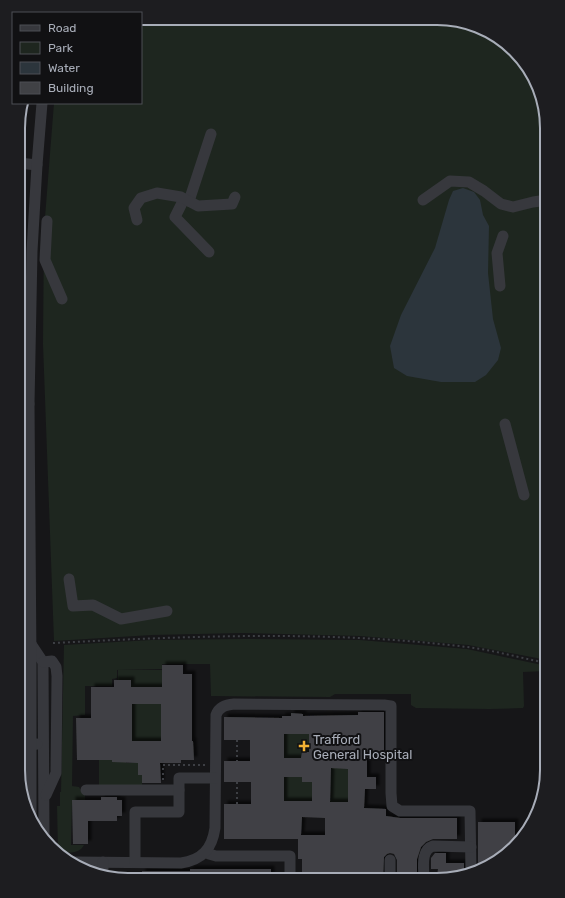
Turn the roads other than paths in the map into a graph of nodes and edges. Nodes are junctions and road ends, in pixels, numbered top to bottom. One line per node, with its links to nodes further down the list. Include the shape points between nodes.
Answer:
1 (42, 104): 4 (street)
2 (211, 134): 6 (street)
3 (25, 164): 4 (street)
4 (37, 165): 15 (street)
5 (235, 197): 6 (street, via 232,204 198,206)
6 (186, 200): 9 (street, via 157,193 141,198 134,208); 12 (street, via 175,217)
7 (423, 200): 8 (street, via 450,181 469,182 500,204 513,208)
8 (540, 201)
9 (137, 220)
10 (47, 221): 14 (street, via 45,260)
11 (503, 236): 13 (street, via 497,253)
12 (209, 252)
13 (500, 286)
14 (62, 299)
15 (25, 385)
16 (505, 424): 18 (street)
17 (25, 494): 22 (street)
18 (524, 495)
19 (69, 580): 20 (street, via 73,606 93,605 121,619)
20 (167, 612)
21 (25, 644): 22 (street)
22 (31, 644): 23 (street); 24 (street)
23 (43, 662): 25 (street); 30 (street, via 52,661 57,676 56,772)
24 (31, 744): 25 (street); 26 (street); 31 (street)
25 (44, 744): 30 (street)
26 (25, 745)
27 (215, 778): 29 (street, via 179,778); 33 (street, via 216,715 224,706 391,706 392,806 400,811 470,811); 34 (street, via 215,828)
28 (86, 790): 29 (street)
29 (179, 790): 38 (street, via 179,812 135,812)
30 (44, 799): 32 (street)
31 (30, 801)
32 (44, 830)
33 (471, 847): 39 (street); 43 (street, via 429,848 424,855)
34 (206, 852): 38 (street, via 188,862); 41 (street, via 216,856 290,856)
35 (390, 860): 42 (street)
36 (82, 862): 37 (street)
37 (103, 862): 38 (street); 40 (street)
38 (135, 862)
39 (471, 868)
40 (103, 869)
41 (290, 873)
42 (390, 873)
43 (424, 873)

